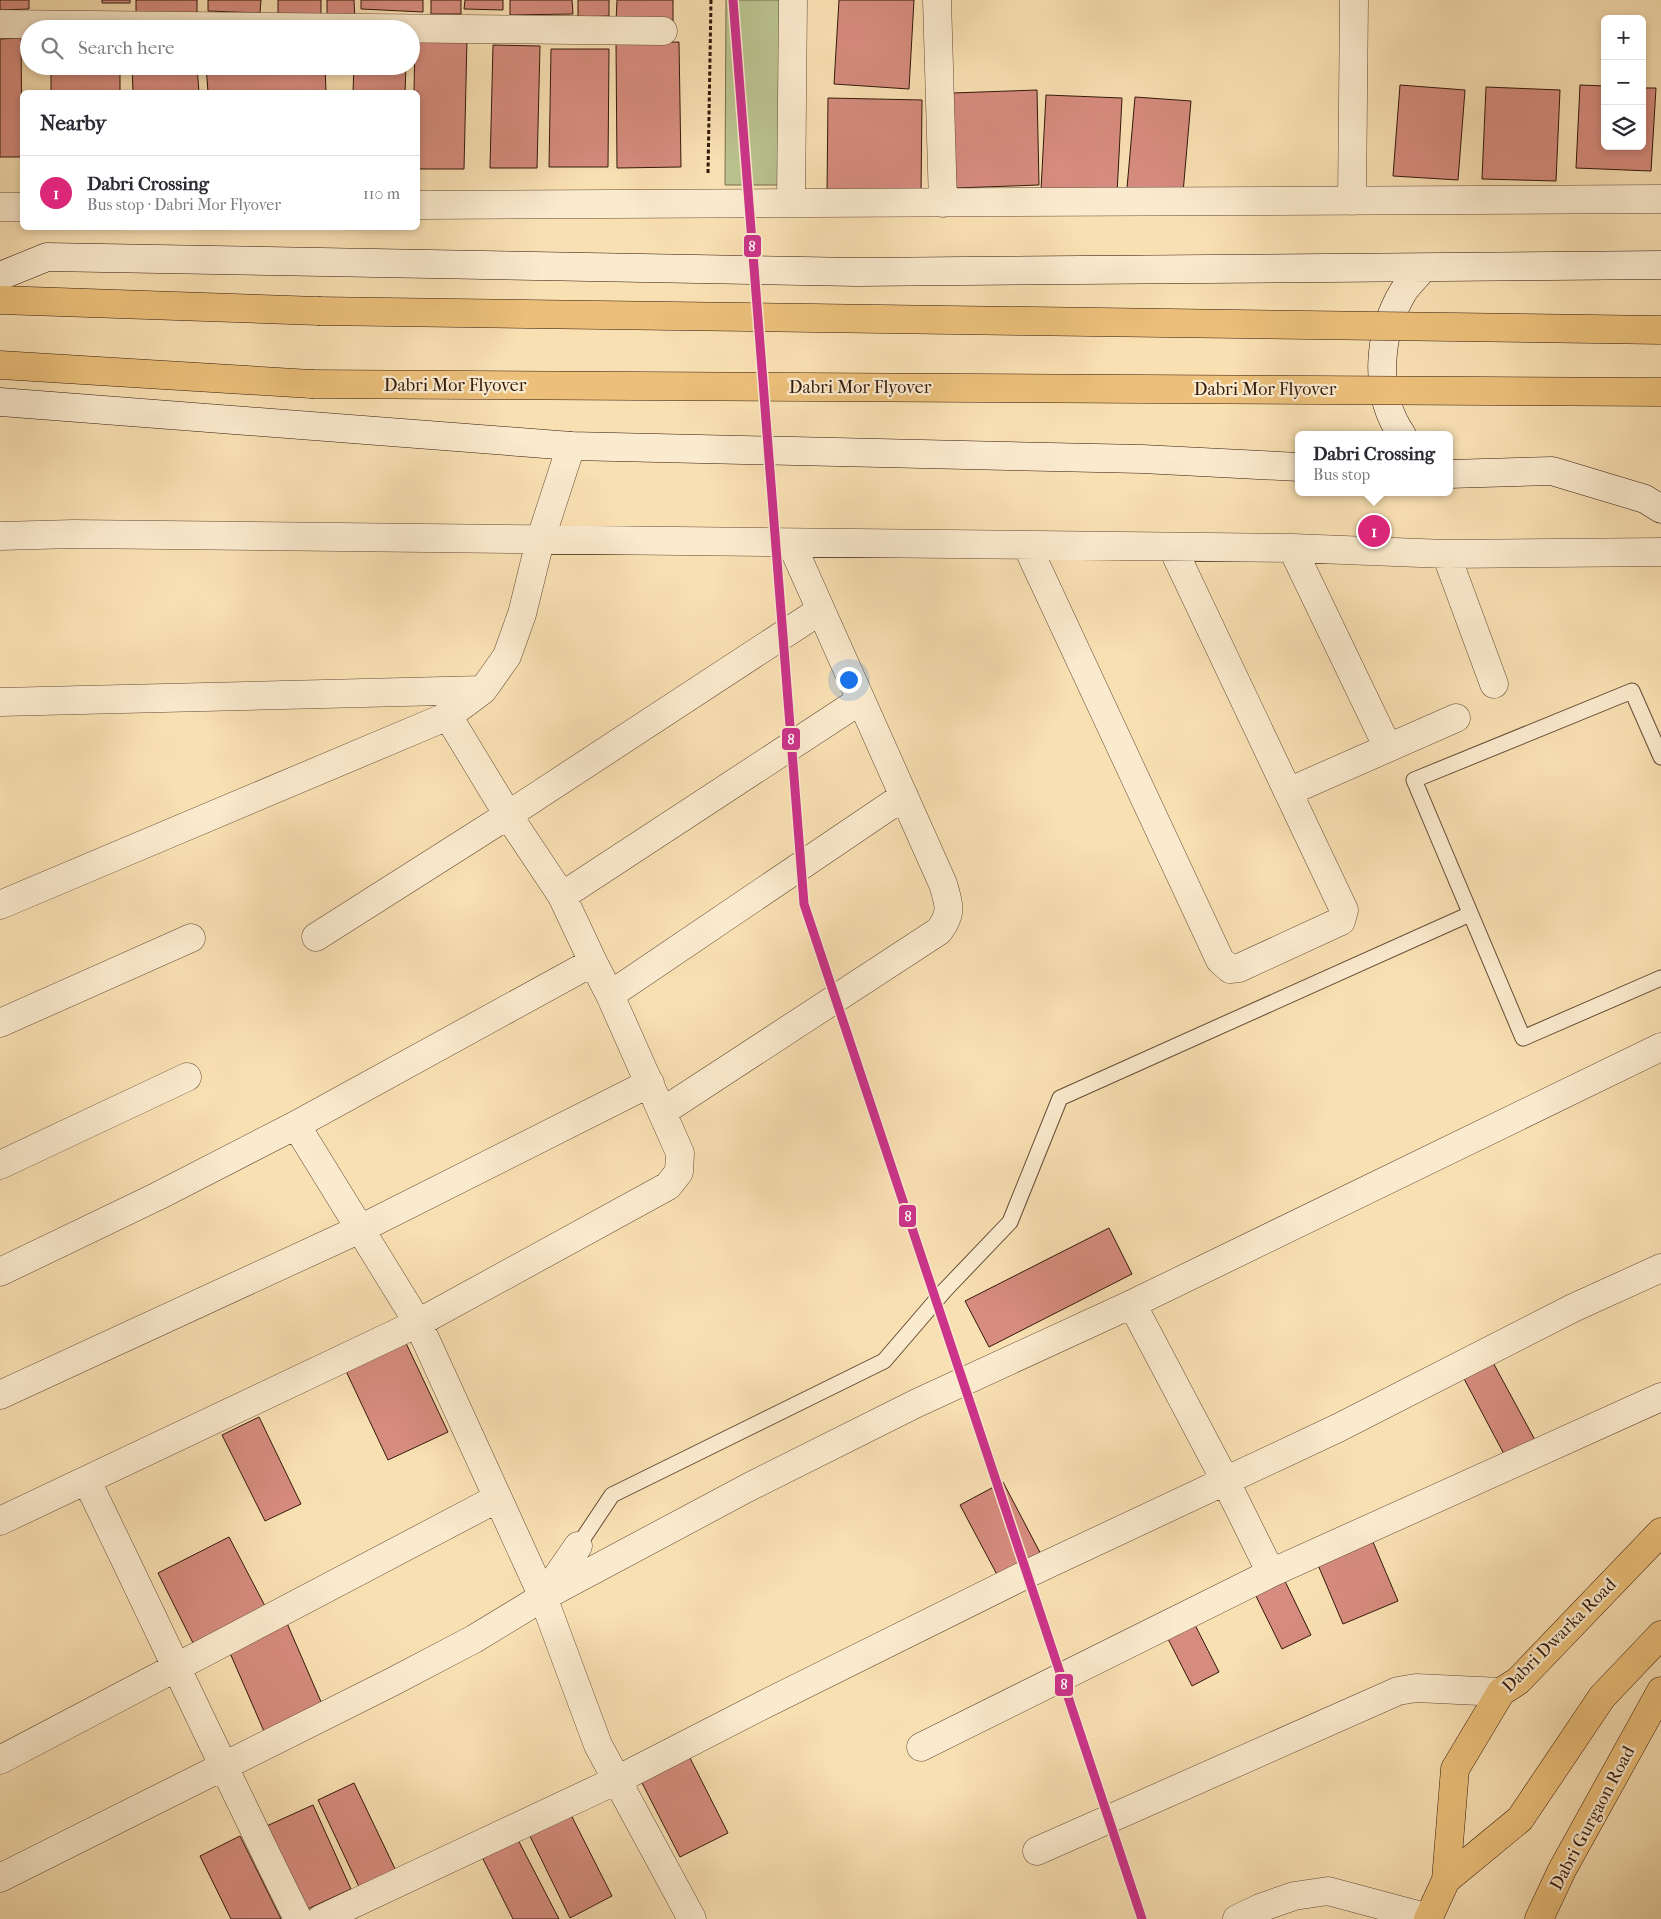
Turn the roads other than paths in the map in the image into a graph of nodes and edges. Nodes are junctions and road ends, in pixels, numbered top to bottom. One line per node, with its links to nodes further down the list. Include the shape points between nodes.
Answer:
1 (793, 0): 10 (street)
2 (938, 0): 11 (street)
3 (1354, 0): 9 (street)
4 (0, 24): 5 (street)
5 (20, 24)
6 (420, 28): 7 (street)
7 (663, 31)
8 (1661, 199): 9 (street)
9 (1352, 200): 11 (street)
10 (791, 203): 11 (street); 12 (street)
11 (944, 203)
12 (420, 205)
13 (0, 207): 14 (street)
14 (20, 207)
15 (1661, 266): 16 (street)
16 (1423, 268): 17 (street, via 857,272 47,257); 23 (street, via 1404,291 1391,317 1383,345 1382,375 1387,404)
17 (0, 276)
18 (0, 300): 19 (main road, bridge, via 318,311)
19 (1661, 330)
20 (0, 365): 21 (main road, Dabri Mor Flyover, bridge, via 311,384)
21 (1661, 392)
22 (0, 402): 24 (street)
23 (1400, 431)
24 (571, 446): 25 (street); 29 (street)
25 (1295, 467)
26 (1453, 474): 27 (street, via 1552,472 1645,499)
27 (1661, 509)
28 (0, 536): 29 (street, via 74,534)
29 (540, 540): 30 (street); 38 (street, via 522,614 507,656)
30 (791, 543): 31 (street); 36 (street)
31 (1027, 546): 32 (street); 45 (street, via 1220,960 1230,969 1239,968 1341,921 1343,917 1344,910)
32 (1172, 547): 33 (street); 45 (street)
33 (1292, 548): 35 (street); 43 (street)
34 (1661, 552): 35 (street)
35 (1446, 554): 37 (street)
36 (821, 610): 39 (street); 47 (street)
37 (1494, 684)
38 (482, 690): 40 (street); 41 (street)
39 (861, 700): 46 (street); 48 (street)
40 (0, 702)
41 (448, 716): 47 (street); 49 (street)
42 (1456, 718): 43 (street)
43 (1388, 748): 45 (street)
44 (1661, 758): 50 (lane, via 1632,692 1414,780)
45 (1288, 792)
46 (904, 796): 55 (street); 60 (street, via 943,884 948,919 939,931)
47 (508, 815): 48 (street); 51 (street)
48 (562, 896): 53 (street)
49 (0, 905)
50 (1470, 914): 54 (lane, via 1523,1038); 75 (lane, via 1060,1098 1010,1222 884,1361 612,1494)
51 (316, 937)
52 (191, 938): 56 (street)
53 (594, 962): 55 (street); 61 (street)
54 (1661, 978)
55 (610, 995): 59 (street)
56 (0, 1023)
57 (1661, 1047): 66 (street)
58 (187, 1077): 62 (street)
59 (650, 1083): 60 (street); 63 (street)
60 (662, 1112): 67 (street, via 680,1153 679,1172 668,1186)
61 (296, 1125): 63 (street); 65 (street)
62 (0, 1166)
63 (360, 1229): 67 (street); 68 (street)
64 (1661, 1268): 70 (street, via 1573,1308 1338,1428)
65 (0, 1272)
66 (1132, 1304): 70 (street); 77 (street, via 900,1412 749,1487)
67 (418, 1323): 71 (street); 72 (street)
68 (0, 1395)
69 (1661, 1397): 76 (street)
70 (1225, 1480): 76 (street); 85 (street, via 1010,1582)
71 (87, 1481): 73 (street); 79 (street)
72 (498, 1498): 77 (street); 79 (street)
73 (0, 1522)
74 (1661, 1532): 81 (main road, Dabri Dwarka Road, via 1518,1681)
75 (578, 1546): 77 (street)
76 (1271, 1573): 82 (street)
77 (543, 1597): 84 (street, via 466,1643); 85 (street, via 598,1745)
78 (1661, 1635): 88 (main road, via 1602,1697 1520,1819)
79 (177, 1667): 83 (street); 84 (street)
80 (1661, 1691): 94 (main road, Dabri Gurgaon Road, via 1562,1870)
81 (1501, 1692): 86 (street, via 1416,1688 1398,1691); 88 (main road, Dabri Dwarka Road, via 1455,1769)
82 (921, 1747)
83 (0, 1760)
84 (222, 1767): 87 (street); 89 (street)
85 (617, 1780): 90 (street); 91 (street)
86 (1037, 1851)
87 (0, 1878)
88 (1446, 1880): 93 (main road, Dabri Dwarka Road)
89 (298, 1919)
90 (322, 1919)
91 (692, 1919)
92 (1238, 1919): 93 (street, via 1294,1896 1328,1891)
93 (1428, 1919)
94 (1539, 1919)

